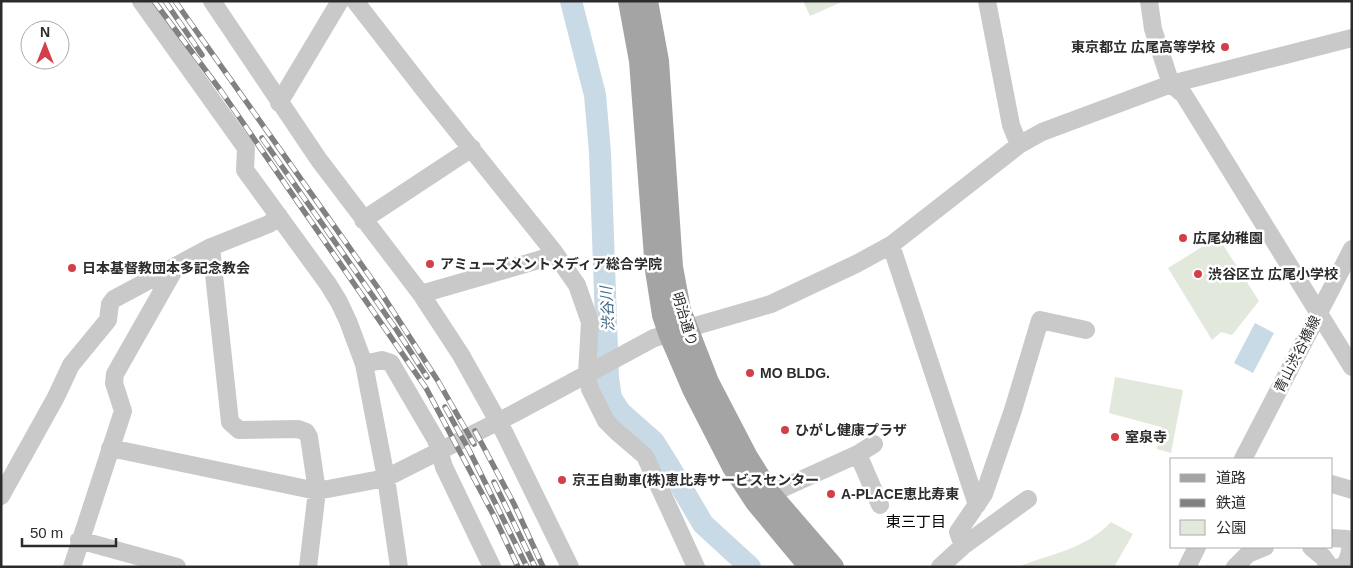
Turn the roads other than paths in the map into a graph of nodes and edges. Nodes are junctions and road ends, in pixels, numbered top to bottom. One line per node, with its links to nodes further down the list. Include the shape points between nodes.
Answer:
1 (141, 1): 14 (street, via 246,148 245,170)
2 (212, 1): 11 (street)
3 (340, 1): 11 (street)
4 (355, 1): 13 (street)
5 (629, 1): 24 (main road, 明治通り, via 640,61 656,270 663,315)
6 (647, 1): 24 (main road, 明治通り, via 658,61 672,267 680,310)
7 (987, 1): 12 (street, via 1011,125)
8 (1149, 1): 10 (street, via 1153,30)
9 (1352, 38): 10 (street)
10 (1171, 84): 12 (street, via 1042,132); 22 (street, via 1184,95)
11 (279, 103): 15 (street)
12 (1019, 145): 16 (street)
13 (472, 148): 15 (street); 19 (street)
14 (279, 216): 17 (street, via 269,224); 25 (street, via 340,302)
15 (363, 220): 21 (street)
16 (891, 245): 24 (street, via 771,304); 42 (street)
17 (211, 247): 20 (street); 37 (street, via 230,422 239,430 298,429 306,432)
18 (1352, 249): 22 (street, 青山渋谷橋線)
19 (554, 252): 21 (street, via 542,259); 27 (street, via 577,285 590,322)
20 (177, 265): 30 (street, via 115,374 114,383 123,411); 39 (street, via 110,304 108,320 71,365)
21 (421, 294): 28 (street, via 461,355)
22 (1318, 313): 26 (street); 33 (street, 青山渋谷橋線)
23 (1086, 330): 42 (street, via 1040,320 1013,410 984,494)
24 (677, 331): 27 (street, via 654,338); 38 (main road, 明治通り); 57 (main road, 明治通り, via 692,389 733,467 756,502)
25 (364, 364): 31 (street, via 382,360 391,362); 34 (street)
26 (1352, 367)
27 (591, 372): 28 (street); 56 (street, via 590,390 606,421 645,456)
28 (498, 421): 31 (street); 55 (street)
29 (874, 444): 32 (street)
30 (110, 448): 37 (street); 44 (street)
31 (440, 452): 34 (street); 54 (street, via 444,467)
32 (858, 454): 38 (street); 41 (street)
33 (1244, 458)
34 (386, 478): 37 (street); 53 (street)
35 (1333, 484): 36 (street)
36 (1352, 490)
37 (316, 491): 52 (street)
38 (770, 494): 58 (main road, 明治通り)
39 (1, 496)
40 (1028, 499): 46 (street)
41 (880, 505)
42 (977, 505): 46 (street, via 958,532)
43 (1333, 538): 45 (street, via 1347,539)
44 (79, 540): 50 (street); 51 (street)
45 (1351, 543): 63 (street, via 1346,564)
46 (963, 546): 59 (street)
47 (1196, 548): 60 (street)
48 (1257, 548): 61 (street)
49 (1316, 548): 62 (street)
50 (72, 567)
51 (178, 567)
52 (308, 567)
53 (400, 567)
54 (492, 567)
55 (570, 567)
56 (696, 567)
57 (810, 567)
58 (833, 567)
59 (940, 567)
60 (1187, 567)
61 (1235, 567)
62 (1330, 567)
63 (1340, 567)

